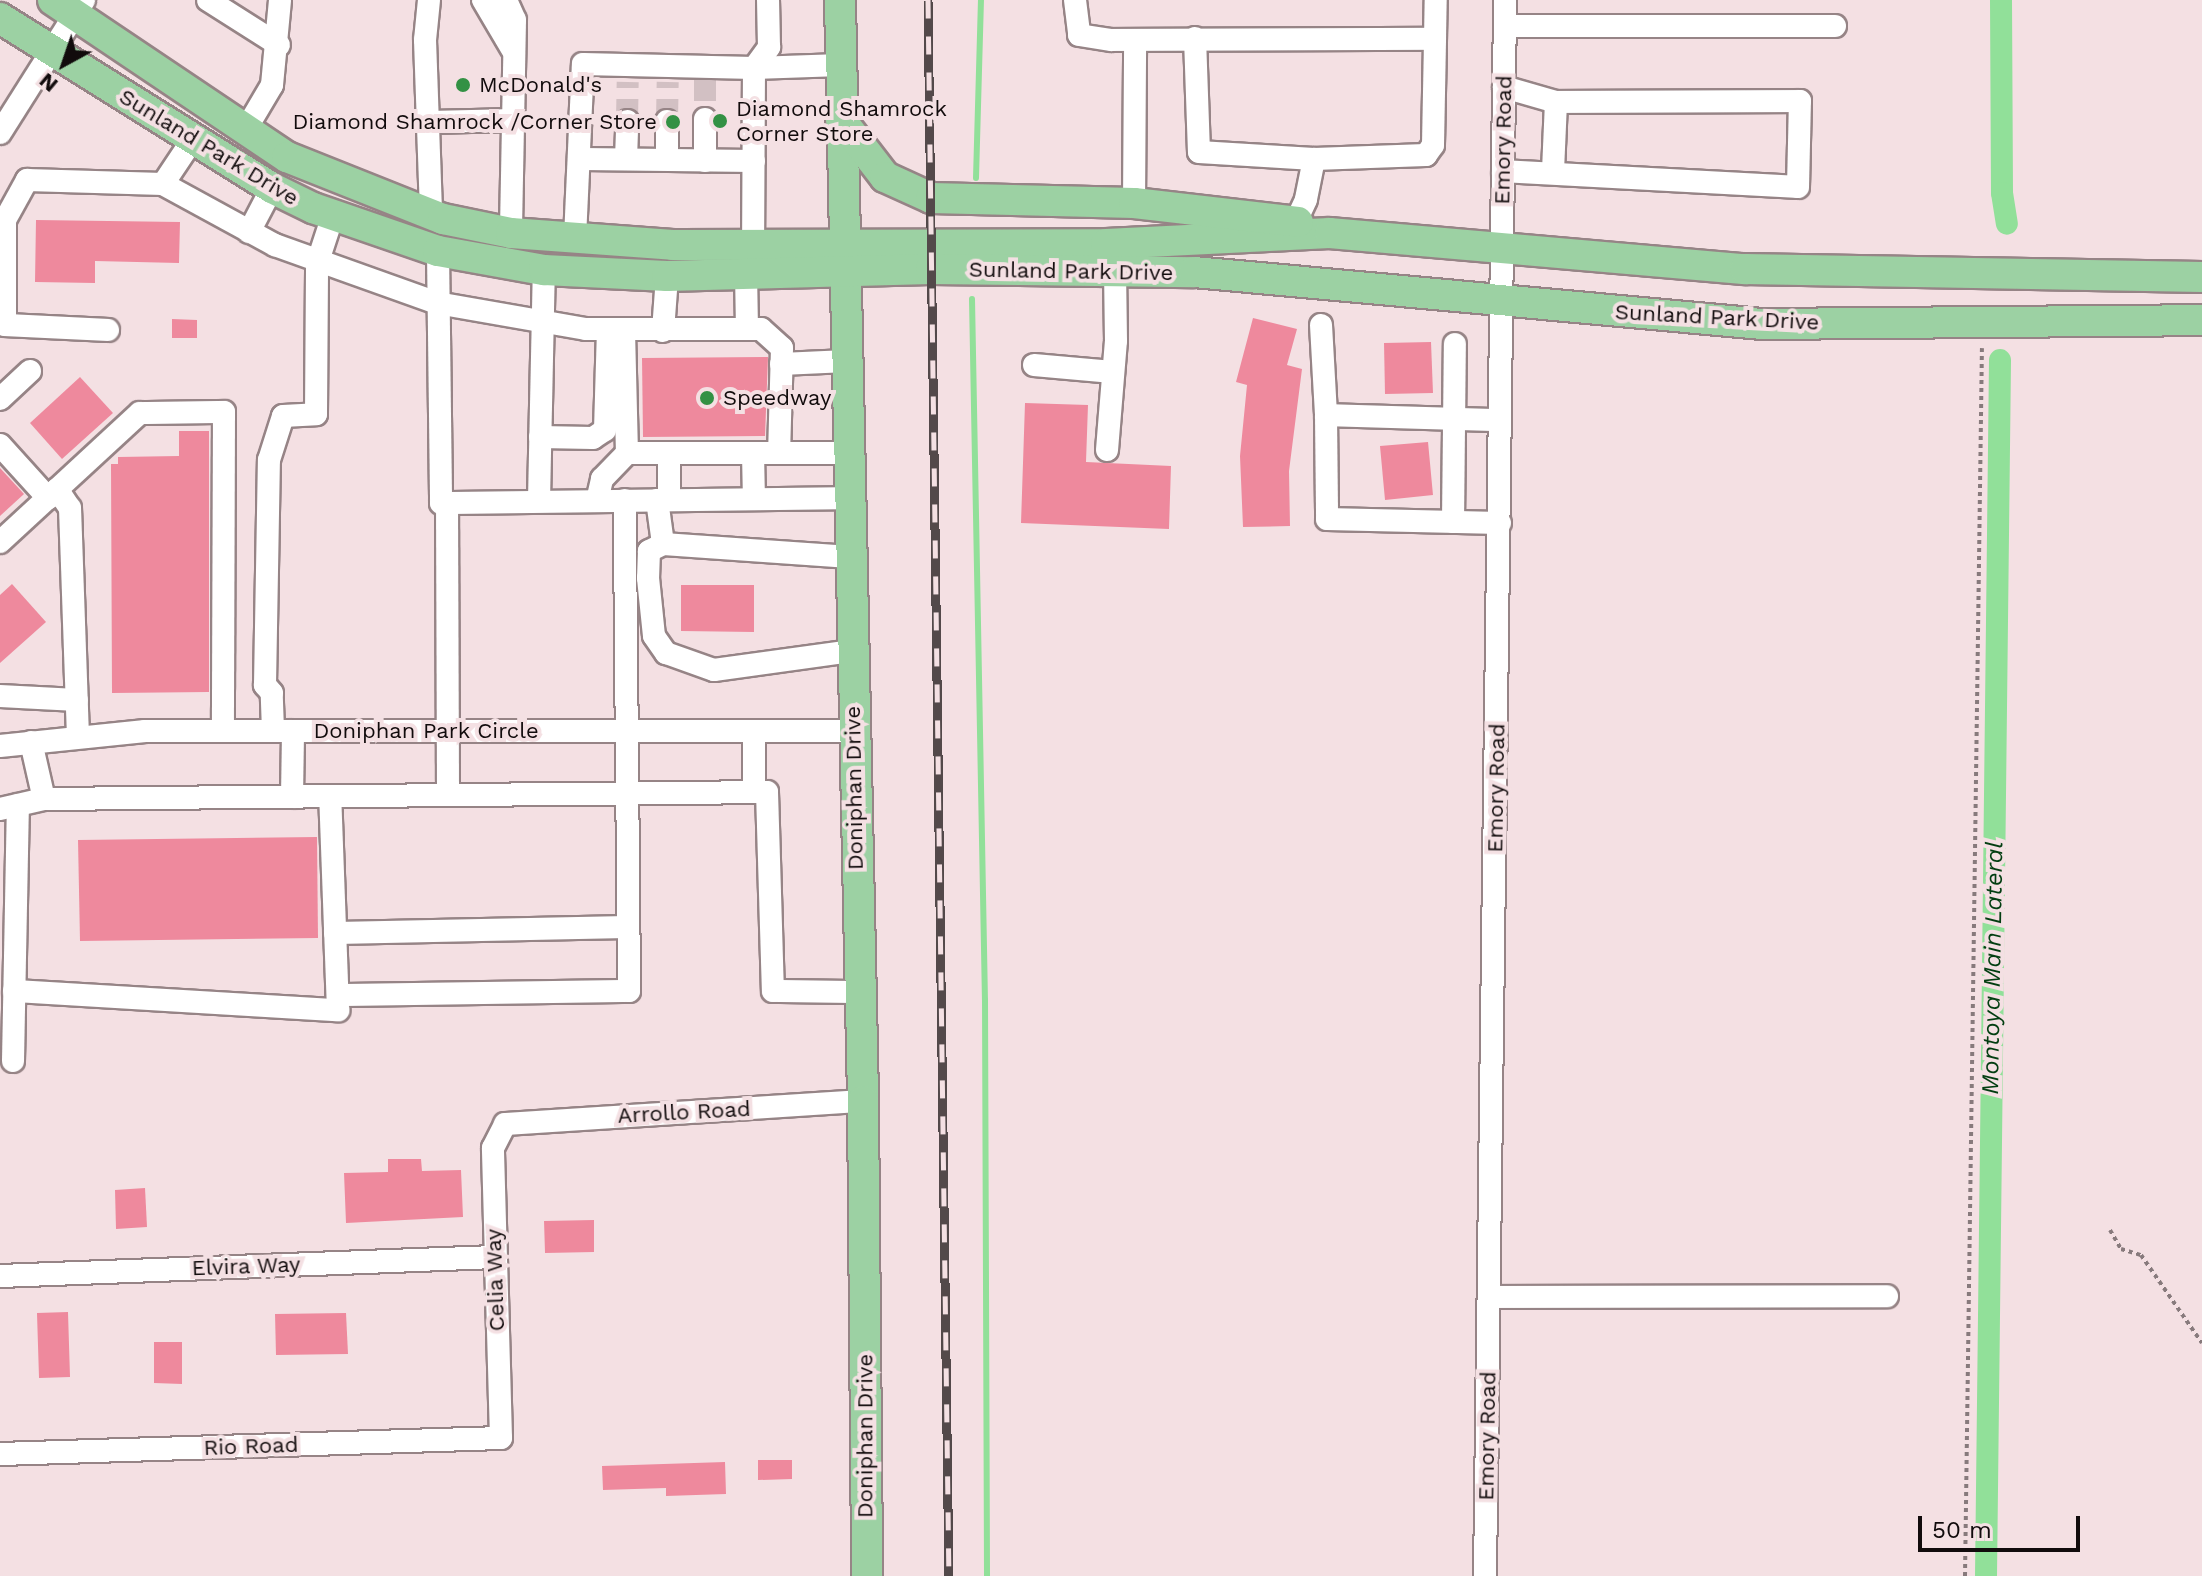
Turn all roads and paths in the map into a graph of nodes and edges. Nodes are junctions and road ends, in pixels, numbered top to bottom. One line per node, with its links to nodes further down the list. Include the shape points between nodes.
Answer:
1 (208, 0): 19 (street)
2 (280, 0): 19 (street)
3 (429, 0): 24 (street)
4 (441, 0): 24 (street, via 436,59)
5 (483, 0): 21 (street)
6 (506, 0): 21 (street, via 515,20)
7 (768, 0): 23 (street, via 769,47)
8 (840, 0): 22 (main road, Doniphan Drive)
9 (1075, 0): 18 (street, via 1079,35)
10 (1436, 0): 17 (street)
11 (1505, 0): 14 (street, Emory Road)
12 (70, 5): 20 (street); 33 (main road, Sunland Park Drive)
13 (0, 18): 20 (main road, Sunland Park Drive)
14 (1505, 26): 15 (street); 25 (street, Emory Road)
15 (1835, 26)
16 (1195, 38): 17 (street); 18 (street); 39 (street, via 1199,152)
17 (1435, 39): 39 (street, via 1433,145 1426,155)
18 (1135, 40): 47 (street)
19 (279, 45): 33 (street, via 272,85)
20 (49, 51): 34 (street); 35 (main road, Sunland Park Drive)
21 (514, 54): 28 (street)
22 (841, 65): 23 (street); 29 (main road, Doniphan Drive)
23 (754, 68): 36 (street, via 628,74 583,64); 41 (street)
24 (427, 77): 32 (street)
25 (1504, 87): 26 (street); 42 (street, Emory Road)
26 (1556, 102): 43 (street); 43 (street, via 1800,101 1798,187)
27 (705, 119): 40 (street)
28 (514, 120): 32 (street); 52 (street)
29 (841, 120): 47 (main road, via 885,177 913,194); 54 (main road, Doniphan Drive)
30 (627, 121): 37 (street)
31 (667, 121): 38 (street)
32 (429, 122): 49 (street)
33 (246, 129): 49 (main road, Sunland Park Drive, via 343,183)
34 (0, 133)
35 (193, 139): 44 (street); 45 (main road, Sunland Park Drive)
36 (582, 159): 37 (street); 53 (street)
37 (626, 159): 38 (street)
38 (667, 159): 40 (street)
39 (1314, 159): 50 (street)
40 (705, 161): 41 (street)
41 (754, 161): 57 (street)
42 (1503, 171): 43 (street); 55 (street, Emory Road)
43 (1553, 172)
44 (163, 184): 46 (street, via 27,180); 51 (street)
45 (272, 188): 48 (main road, Sunland Park Drive); 51 (street)
46 (8, 193): 70 (street)
47 (1134, 203): 50 (main road)
48 (333, 215): 56 (main road, Sunland Park Drive); 58 (street)
49 (431, 215): 52 (main road, Sunland Park Drive)
50 (1292, 229): 54 (main road, Sunland Park Drive, via 1106,244); 55 (main road)
51 (249, 232): 58 (street)
52 (511, 233): 53 (main road, Sunland Park Drive)
53 (575, 238): 57 (main road, Sunland Park Drive)
54 (842, 241): 57 (main road, Sunland Park Drive); 61 (main road, Doniphan Drive)
55 (1502, 248): 63 (main road, via 1745,269); 64 (street, Emory Road)
56 (438, 251): 59 (main road, Sunland Park Drive); 65 (street)
57 (749, 259): 61 (main road, Sunland Park Drive); 62 (main road, Sunland Park Drive); 71 (street)
58 (317, 264): 65 (street); 113 (street, via 316,414 283,416 269,460 265,685)
59 (544, 270): 62 (main road, Sunland Park Drive); 68 (street)
60 (1115, 272): 61 (main road, Sunland Park Drive); 64 (main road, Sunland Park Drive, via 1194,272); 80 (street)
61 (844, 273): 76 (main road, Doniphan Drive)
62 (667, 276): 74 (street)
63 (2202, 277)
64 (1500, 301): 67 (main road, Sunland Park Drive, via 1762,324); 84 (street, Emory Road)
65 (437, 303): 68 (street); 100 (street, via 441,503)
66 (2202, 320): 67 (main road, Sunland Park Drive)
67 (1980, 322): 146 (path)
68 (541, 324): 73 (street); 85 (street)
69 (1321, 325): 82 (street)
70 (2, 327): 72 (street)
71 (747, 328): 74 (street); 77 (street, via 761,329 778,341)
72 (108, 330)
73 (616, 331): 74 (street); 85 (street, via 605,430 593,438); 88 (street)
74 (663, 331)
75 (1455, 344): 83 (street)
76 (847, 361): 77 (street); 92 (main road, Doniphan Drive)
77 (781, 364): 91 (street)
78 (1034, 365): 80 (street)
79 (30, 371): 81 (street)
80 (1113, 372): 87 (street)
81 (1, 396)
82 (1326, 415): 83 (street); 101 (street, via 1327,519)
83 (1455, 418): 84 (street); 101 (street)
84 (1499, 420): 102 (street, Emory Road)
85 (540, 437): 98 (street)
86 (0, 445): 93 (street)
87 (1107, 450)
88 (627, 453): 89 (street); 99 (street, via 602,479)
89 (669, 453): 90 (street); 97 (street)
90 (753, 453): 91 (street); 95 (street)
91 (779, 453): 92 (street)
92 (848, 453): 94 (main road, Doniphan Drive)
93 (52, 493): 103 (street); 111 (street, via 70,508); 112 (street, via 140,413 224,412)
94 (849, 498): 95 (street); 106 (main road, Doniphan Drive)
95 (754, 499): 97 (street)
96 (625, 500): 97 (street); 99 (street); 105 (street)
97 (663, 500): 104 (street)
98 (539, 501): 99 (street); 100 (street)
99 (597, 501)
100 (447, 502): 114 (street)
101 (1453, 522): 102 (street)
102 (1500, 523): 140 (street, Emory Road)
103 (0, 542)
104 (656, 548): 105 (street); 106 (street); 108 (street, via 654,636)
105 (625, 551): 109 (street)
106 (850, 557): 107 (main road, Doniphan Drive)
107 (851, 651): 108 (street, via 714,670); 117 (main road, Doniphan Drive)
108 (666, 653): 109 (street)
109 (627, 659): 115 (street)
110 (0, 696): 111 (street)
111 (77, 700): 118 (street)
112 (223, 731): 113 (street, Doniphan Park Circle); 118 (street, Doniphan Park Circle)
113 (283, 731): 114 (street, Doniphan Park Circle); 125 (street)
114 (449, 731): 115 (street, Doniphan Park Circle); 123 (street)
115 (628, 731): 116 (street, Doniphan Park Circle); 122 (street)
116 (754, 731): 117 (street, Doniphan Park Circle); 121 (street)
117 (852, 731): 131 (main road, Doniphan Drive)
118 (78, 735): 119 (street, Doniphan Park Circle)
119 (31, 742): 120 (street, Doniphan Park Circle); 126 (street)
120 (0, 746)
121 (754, 792): 122 (street); 131 (street, via 767,792 773,991)
122 (628, 793): 123 (street); 128 (street)
123 (448, 795): 124 (street)
124 (330, 796): 125 (street); 129 (street)
125 (292, 797): 126 (street)
126 (44, 799): 127 (street)
127 (9, 807): 130 (street)
128 (628, 927): 129 (street); 132 (street, via 629,991)
129 (335, 933): 132 (street)
130 (14, 991): 132 (street, via 338,1010); 133 (street)
131 (860, 992): 134 (main road, Doniphan Drive)
132 (338, 995)
133 (13, 1061)
134 (863, 1101): 135 (street, Arrollo Road); 144 (main road, Doniphan Drive)
135 (505, 1124): 137 (street, Celia Way, via 493,1148)
136 (2110, 1230): 141 (path, via 2121,1249 2141,1255)
137 (493, 1257): 138 (street, Elvira Way); 142 (street, Celia Way)
138 (0, 1276)
139 (1887, 1296): 140 (street)
140 (1489, 1297): 145 (street, Emory Road)
141 (2202, 1343)
142 (501, 1438): 143 (street, Rio Road)
143 (0, 1454)
144 (867, 1576)
145 (1485, 1576)
146 (1965, 1576)

